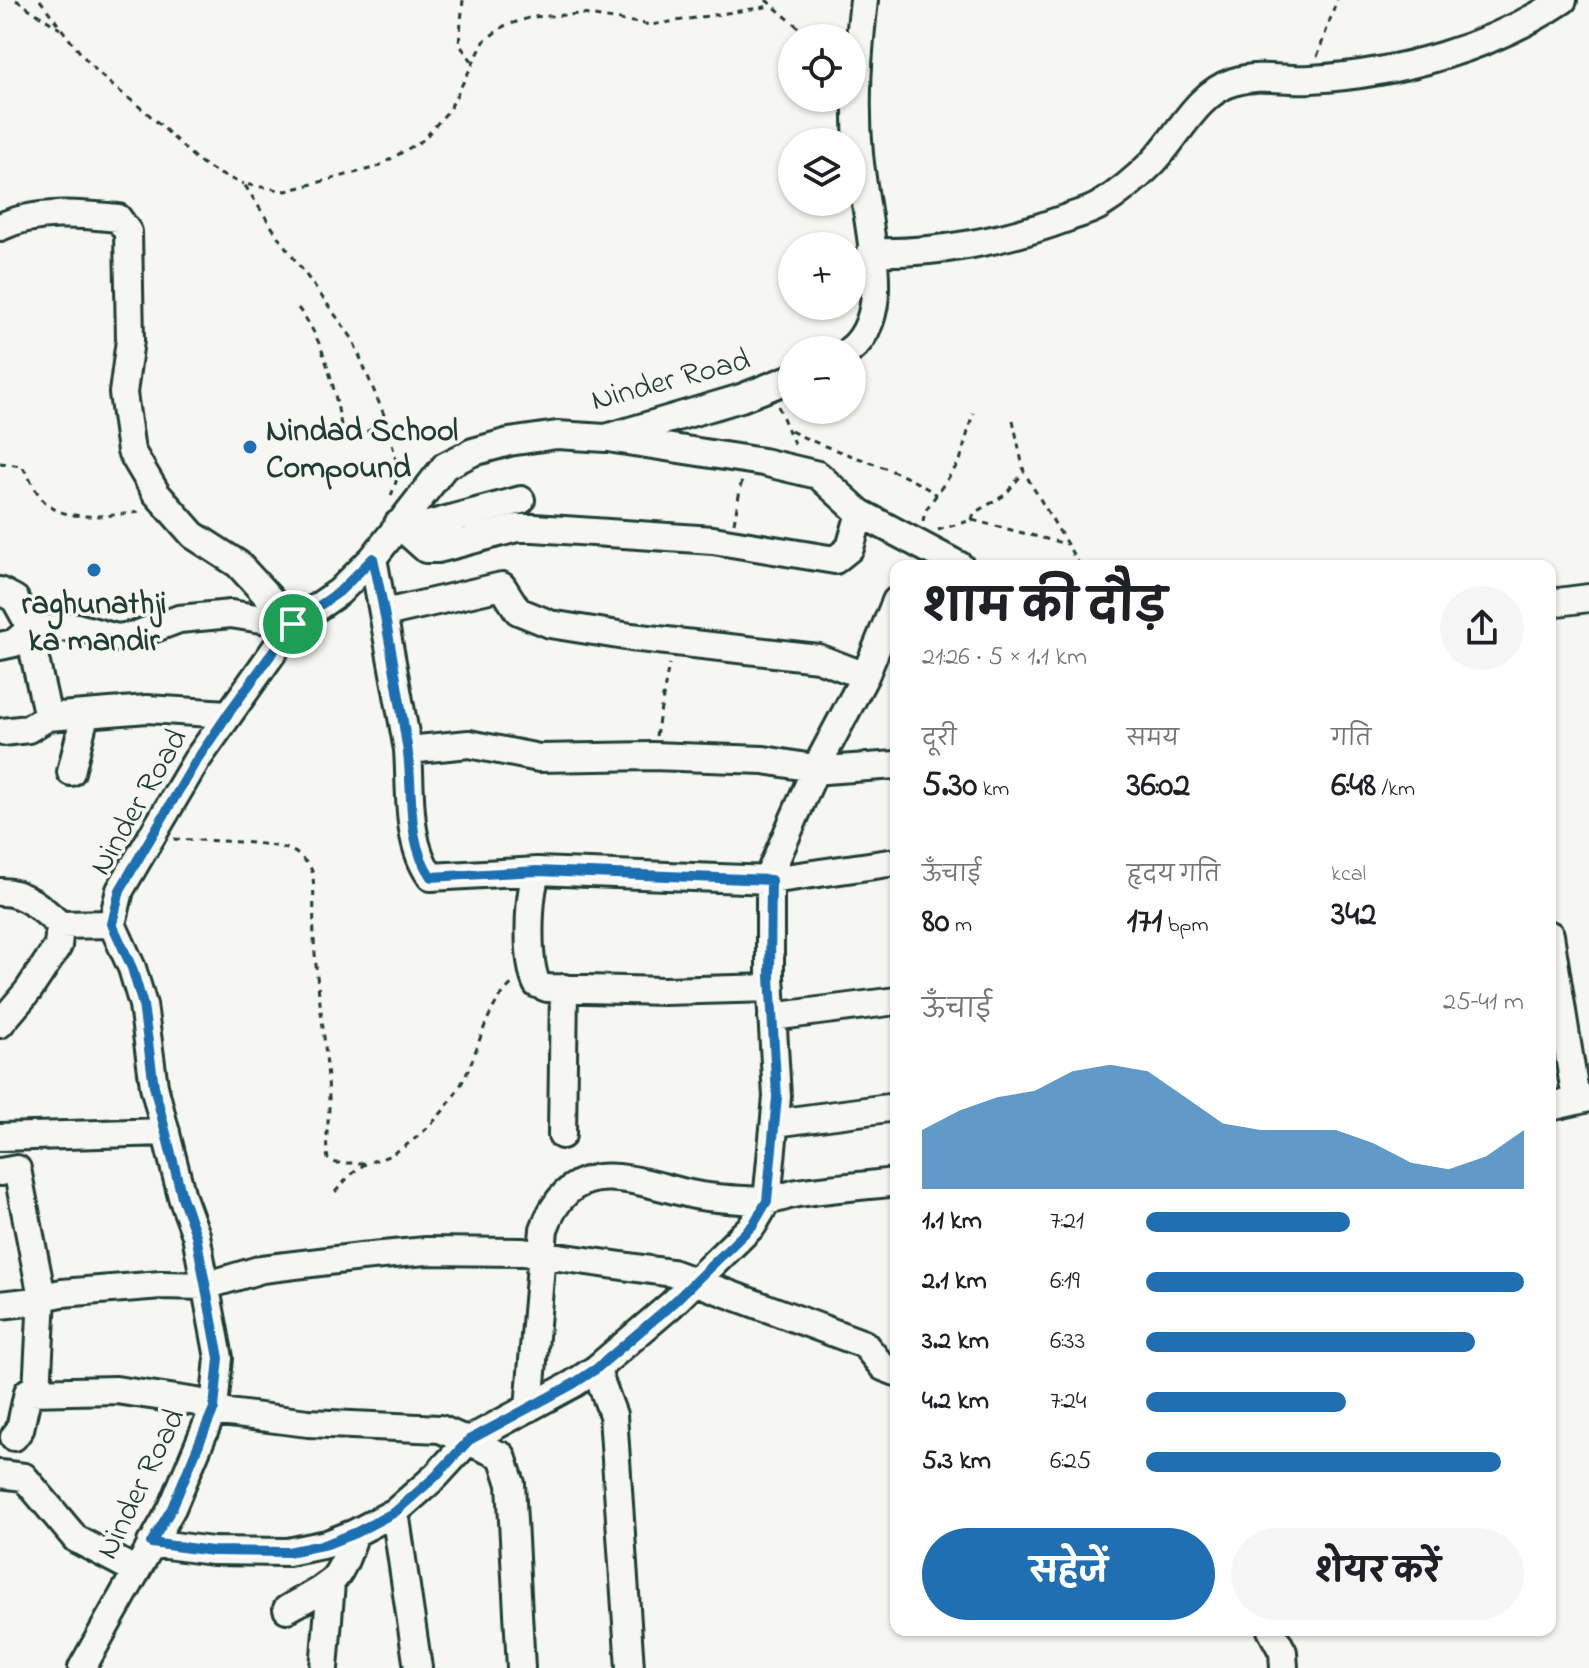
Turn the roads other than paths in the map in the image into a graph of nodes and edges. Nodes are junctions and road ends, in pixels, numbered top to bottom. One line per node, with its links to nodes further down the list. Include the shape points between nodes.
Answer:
1 (864, 0): 4 (street, via 855,75)
2 (1563, 0): 4 (street, via 1528,24 1409,65 1310,79 1260,75 1229,83 1205,100 1153,162 1099,206 1033,230 979,242 909,253)
3 (0, 227): 19 (street, via 71,213 118,218 128,232 130,340 123,393 131,451 156,493 193,535 238,564)
4 (871, 252): 5 (street, via 875,289 871,320)
5 (863, 336)
6 (778, 383): 7 (street, Ninder Road)
7 (606, 438): 9 (street, Ninder Road, via 557,435 473,452 445,466); 10 (street, via 818,475)
8 (521, 500): 9 (street, via 424,526)
9 (394, 512): 10 (street, via 426,549 517,528 730,542 835,560 850,548); 12 (street, Ninder Road)
10 (860, 513): 11 (street)
11 (915, 555): 13 (street)
12 (373, 558): 17 (street); 19 (street, Ninder Road, via 339,592)
13 (935, 560)
14 (0, 591): 20 (street, via 20,606)
15 (1589, 598): 16 (street)
16 (1556, 602)
17 (385, 613): 22 (street, via 502,586 518,611 550,624 818,658); 27 (street)
18 (890, 616): 22 (street)
19 (293, 624): 20 (street, via 231,614 179,619 117,638 73,626); 23 (street, Ninder Road)
20 (27, 632): 21 (street); 25 (street)
21 (0, 646)
22 (865, 676): 29 (street)
23 (228, 714): 24 (street, via 147,709); 35 (street, Ninder Road, via 120,890)
24 (85, 715): 25 (street); 30 (street)
25 (48, 717): 26 (street, via 28,729)
26 (3, 732)
27 (408, 750): 29 (street, via 469,744 539,758 764,760); 32 (street, via 415,843 431,877)
28 (890, 765): 29 (street)
29 (816, 768): 33 (street, via 773,863)
30 (71, 772)
31 (890, 863): 33 (street)
32 (537, 871): 33 (street); 37 (street, via 532,886 533,975 537,984)
33 (771, 880): 38 (street)
34 (2, 888): 36 (street, via 40,906)
35 (112, 924): 36 (street); 47 (street, Ninder Road, via 143,1005)
36 (60, 925): 42 (street, via 58,946)
37 (564, 988): 38 (street); 48 (street)
38 (771, 988): 41 (street)
39 (890, 1002): 41 (street)
40 (1556, 1012): 43 (street)
41 (772, 1017): 46 (street)
42 (0, 1024)
43 (1582, 1099): 44 (street)
44 (1556, 1106)
45 (890, 1108): 46 (street)
46 (775, 1123): 52 (street)
47 (166, 1132): 49 (street); 55 (street, Ninder Road)
48 (562, 1135)
49 (0, 1137)
50 (0, 1172): 56 (street, via 17,1169)
51 (890, 1183): 52 (street)
52 (767, 1201): 53 (street, via 698,1196 605,1176 586,1181 553,1205); 54 (street, via 753,1225)
53 (542, 1254): 54 (street); 55 (street, via 426,1251 361,1257 262,1269); 61 (street)
54 (696, 1281): 58 (street); 59 (street, via 864,1344)
55 (205, 1286): 56 (street); 62 (street, Ninder Road, via 219,1358)
56 (42, 1297): 57 (street); 60 (street)
57 (0, 1305)
58 (596, 1369): 61 (street); 77 (street, via 613,1415)
59 (890, 1370)
60 (37, 1391): 62 (street, via 163,1395); 63 (street, via 28,1392)
61 (529, 1408): 64 (street)
62 (213, 1411): 64 (street, via 308,1423 440,1429); 68 (street, Ninder Road, via 172,1508)
63 (14, 1437)
64 (469, 1440): 66 (street); 76 (street, via 502,1456 511,1484)
65 (0, 1474): 69 (street, via 24,1477 76,1539)
66 (395, 1512): 67 (street); 75 (street)
67 (355, 1533): 68 (street, via 288,1552); 70 (street, via 341,1574)
68 (151, 1543): 69 (street, Ninder Road)
69 (135, 1570): 73 (street, Ninder Road)
70 (331, 1583): 71 (street); 74 (street)
71 (287, 1609)
72 (1274, 1636): 78 (street)
73 (82, 1668)
74 (324, 1668)
75 (418, 1668)
76 (521, 1668)
77 (630, 1668)
78 (1284, 1668)

